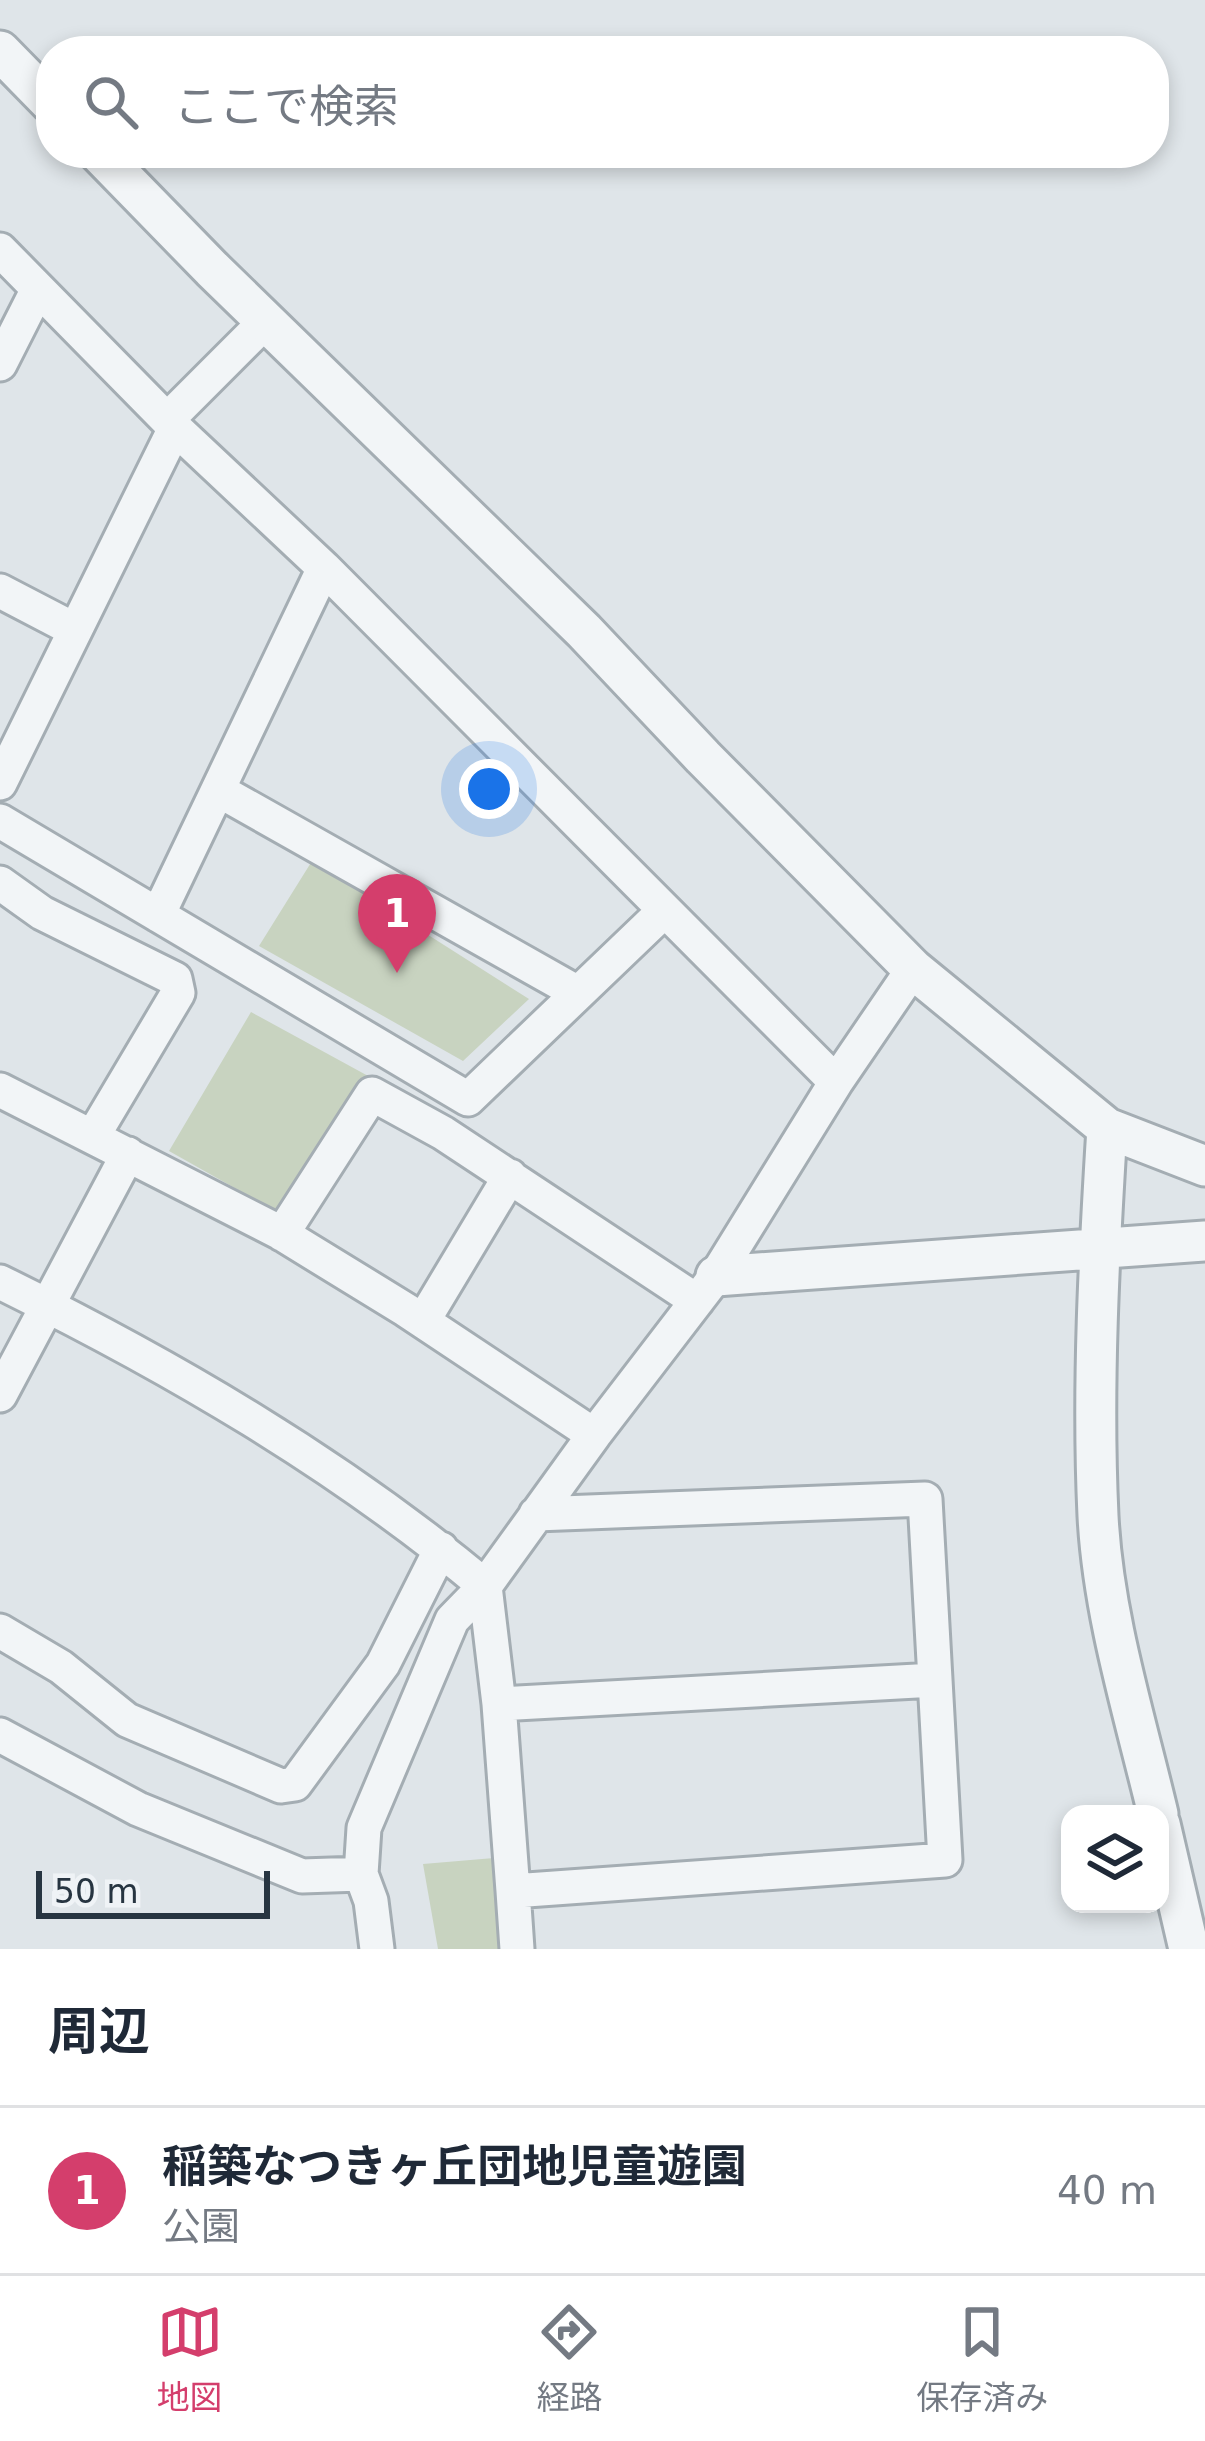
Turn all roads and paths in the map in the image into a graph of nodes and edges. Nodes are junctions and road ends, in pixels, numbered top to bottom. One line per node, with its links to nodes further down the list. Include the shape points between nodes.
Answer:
1 (0, 51): 2 (street)
2 (36, 88)
3 (114, 168): 6 (street)
4 (0, 250): 5 (street)
5 (38, 289): 7 (street); 8 (street)
6 (266, 322): 8 (street); 18 (street, via 584,631)
7 (0, 364)
8 (171, 424): 9 (street); 11 (street)
9 (324, 568): 13 (street); 16 (street)
10 (0, 591): 11 (street)
11 (75, 630): 12 (street)
12 (0, 783)
13 (218, 790): 17 (street); 19 (street)
14 (0, 821): 17 (street)
15 (0, 883): 23 (street, via 175,980 178,993)
16 (664, 911): 19 (street); 20 (street)
17 (158, 915): 19 (street, via 468,1099)
18 (913, 969): 20 (street); 22 (street)
19 (578, 993)
20 (836, 1082): 31 (street)
21 (0, 1090): 23 (street)
22 (1107, 1128): 25 (street); 29 (street)
23 (92, 1136): 24 (street)
24 (128, 1154): 27 (street); 32 (street)
25 (1205, 1166)
26 (510, 1176): 27 (street, via 372,1094); 31 (street); 33 (street)
27 (282, 1234): 33 (street)
28 (1205, 1240): 29 (street)
29 (1099, 1249): 31 (street); 43 (street, via 1098,1518)
30 (0, 1282): 32 (street)
31 (706, 1289): 35 (street)
32 (49, 1306): 34 (street); 37 (street, via 335,1472)
33 (423, 1321): 35 (street)
34 (0, 1395)
35 (594, 1435): 36 (street)
36 (536, 1514): 38 (street); 40 (street, via 925,1499)
37 (441, 1549): 38 (street); 39 (street, via 383,1664 295,1784 281,1786 127,1720)
38 (485, 1586): 41 (street); 45 (street, via 452,1619 364,1828)
39 (0, 1631)
40 (935, 1680): 41 (street); 46 (street, via 945,1860)
41 (499, 1704): 46 (street)
42 (0, 1735): 45 (street, via 138,1809 302,1876)
43 (1156, 1805)
44 (1169, 1863): 49 (street)
45 (361, 1874): 47 (street)
46 (513, 1891): 48 (street)
47 (377, 1949)
48 (517, 1949)
49 (1189, 1949)

